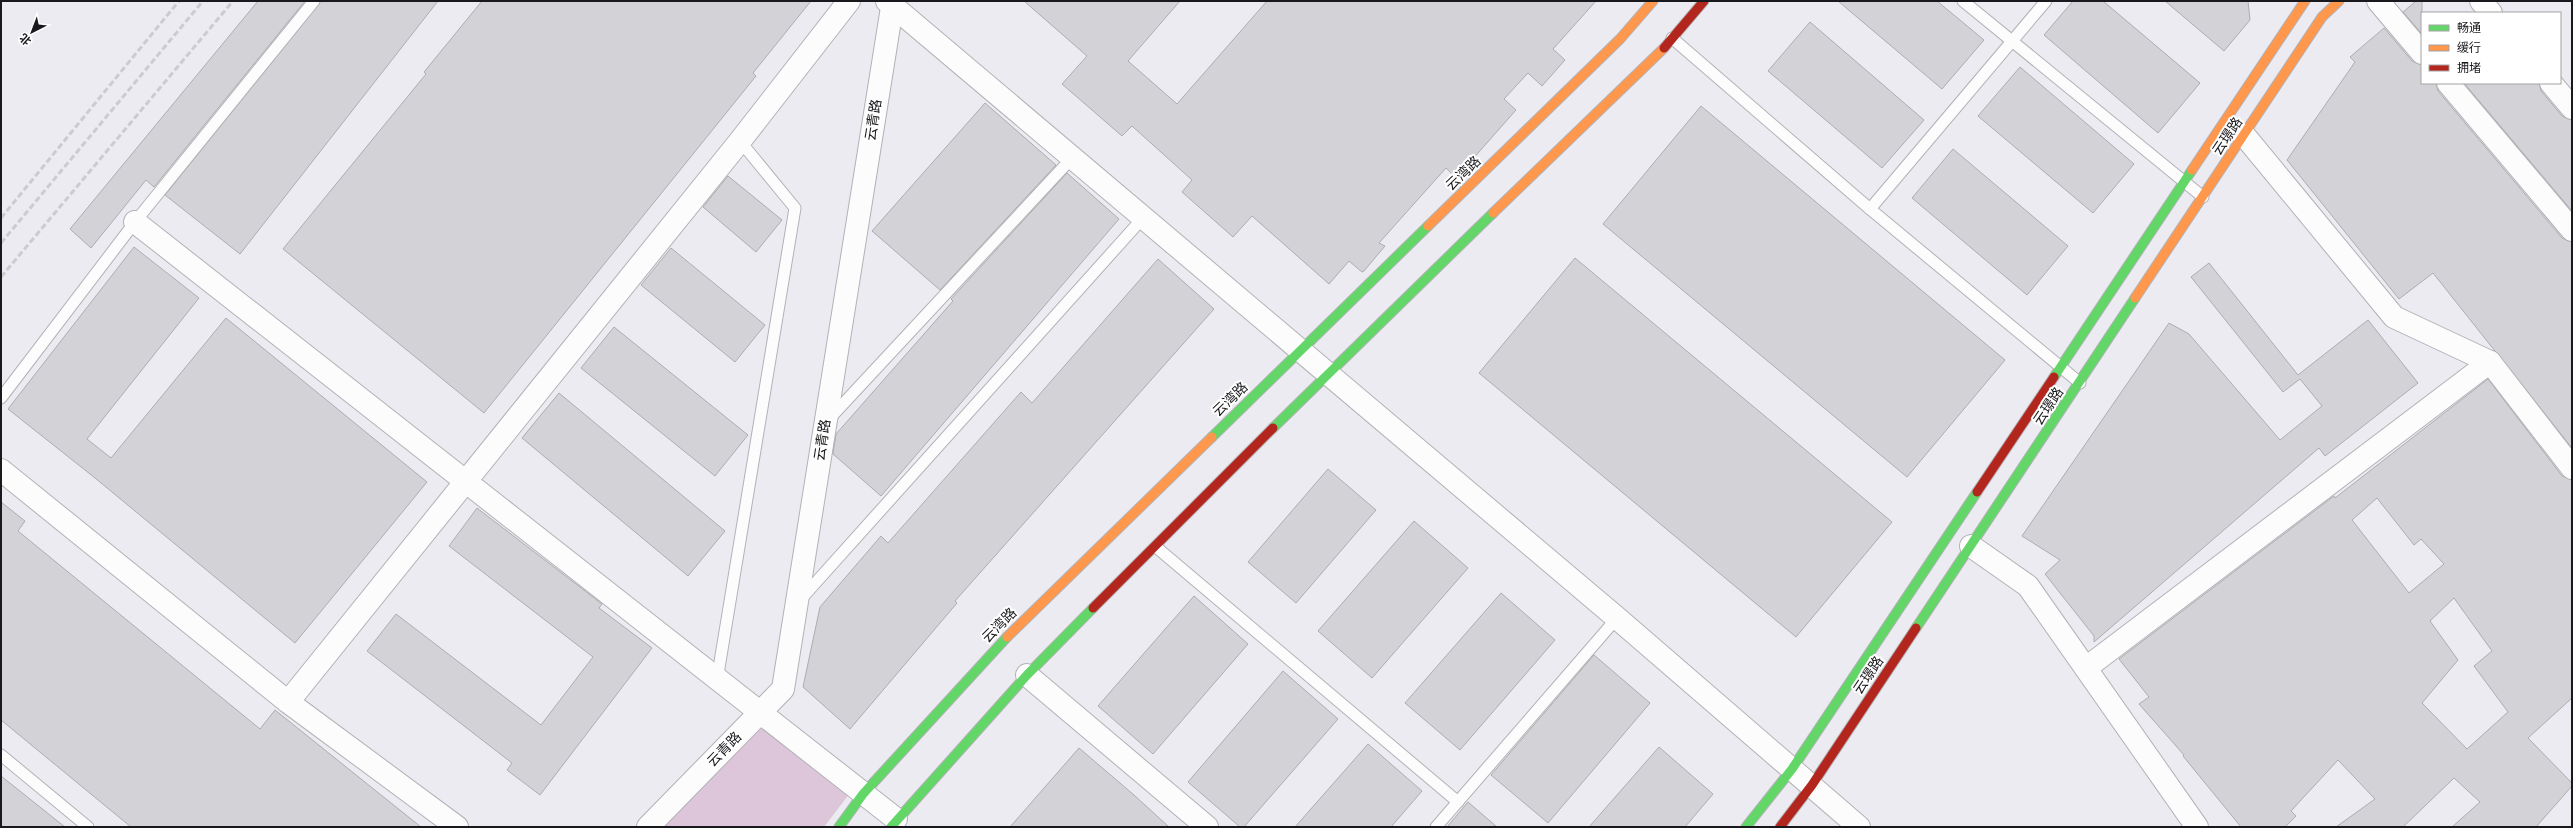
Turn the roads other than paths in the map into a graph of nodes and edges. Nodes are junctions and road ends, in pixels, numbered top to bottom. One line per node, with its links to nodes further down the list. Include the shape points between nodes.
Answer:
1 (314, 1): 27 (lane)
2 (849, 1): 21 (street)
3 (1653, 1): 29 (main road, 云湾路, via 1620,39)
4 (1704, 1): 14 (main road)
5 (1963, 1): 15 (lane)
6 (2046, 1): 15 (lane)
7 (2307, 1): 13 (lane); 23 (main road, 云璟路)
8 (2339, 1): 13 (main road, 云璟路)
9 (2378, 1): 16 (street)
10 (2481, 1): 12 (street)
11 (890, 3): 22 (street); 35 (street, 云青路)
12 (2490, 12)
13 (2322, 17): 20 (main road, 云璟路)
14 (1672, 38): 25 (lane); 32 (main road)
15 (2012, 41): 23 (lane); 25 (lane)
16 (2421, 52)
17 (2449, 84): 28 (street)
18 (2551, 84): 19 (street)
19 (2572, 108)
20 (2244, 135): 24 (main road, 云璟路); 30 (street, via 2394,317)
21 (740, 141): 38 (street); 45 (lane, via 795,208)
22 (1071, 159): 26 (street); 35 (lane)
23 (2186, 183): 24 (lane); 31 (main road, 云璟路)
24 (2203, 197): 33 (main road, 云璟路)
25 (1870, 209): 31 (lane)
26 (1142, 220): 29 (street); 41 (lane)
27 (135, 222): 34 (lane); 38 (street)
28 (2572, 230)
29 (1299, 351): 32 (street); 51 (main road, 云湾路, via 998,645)
30 (2490, 362): 36 (street); 43 (street)
31 (2061, 368): 33 (lane); 49 (main road, 云璟路)
32 (1326, 374): 39 (main road); 42 (street)
33 (2080, 383): 40 (main road, 云璟路)
34 (1, 398)
35 (825, 423): 41 (street, 云青路)
36 (2572, 468)
37 (1, 470): 46 (street)
38 (466, 482): 45 (street); 46 (street)
39 (1156, 546): 44 (main road); 52 (lane)
40 (1971, 546): 43 (street, via 2028,586); 50 (main road, 云璟路)
41 (796, 603): 47 (street, 云青路, via 783,689)
42 (1617, 618): 49 (street); 52 (lane)
43 (2086, 668): 63 (street)
44 (1027, 675): 53 (main road); 58 (street)
45 (717, 680): 47 (street)
46 (288, 702): 55 (street)
47 (759, 713): 51 (street); 56 (street, 云青路)
48 (1, 755): 54 (lane)
49 (1792, 769): 50 (street); 60 (main road, 云璟路)
50 (1812, 785): 61 (main road, 云璟路); 62 (street)
51 (863, 794): 53 (street); 57 (main road, 云湾路)
52 (1458, 802): 59 (lane)
53 (897, 824)
54 (88, 827)
55 (457, 827)
56 (648, 827)
57 (839, 827)
58 (1207, 827)
59 (1436, 827)
60 (1746, 827)
61 (1780, 827)
62 (1859, 827)
63 (2197, 827)

